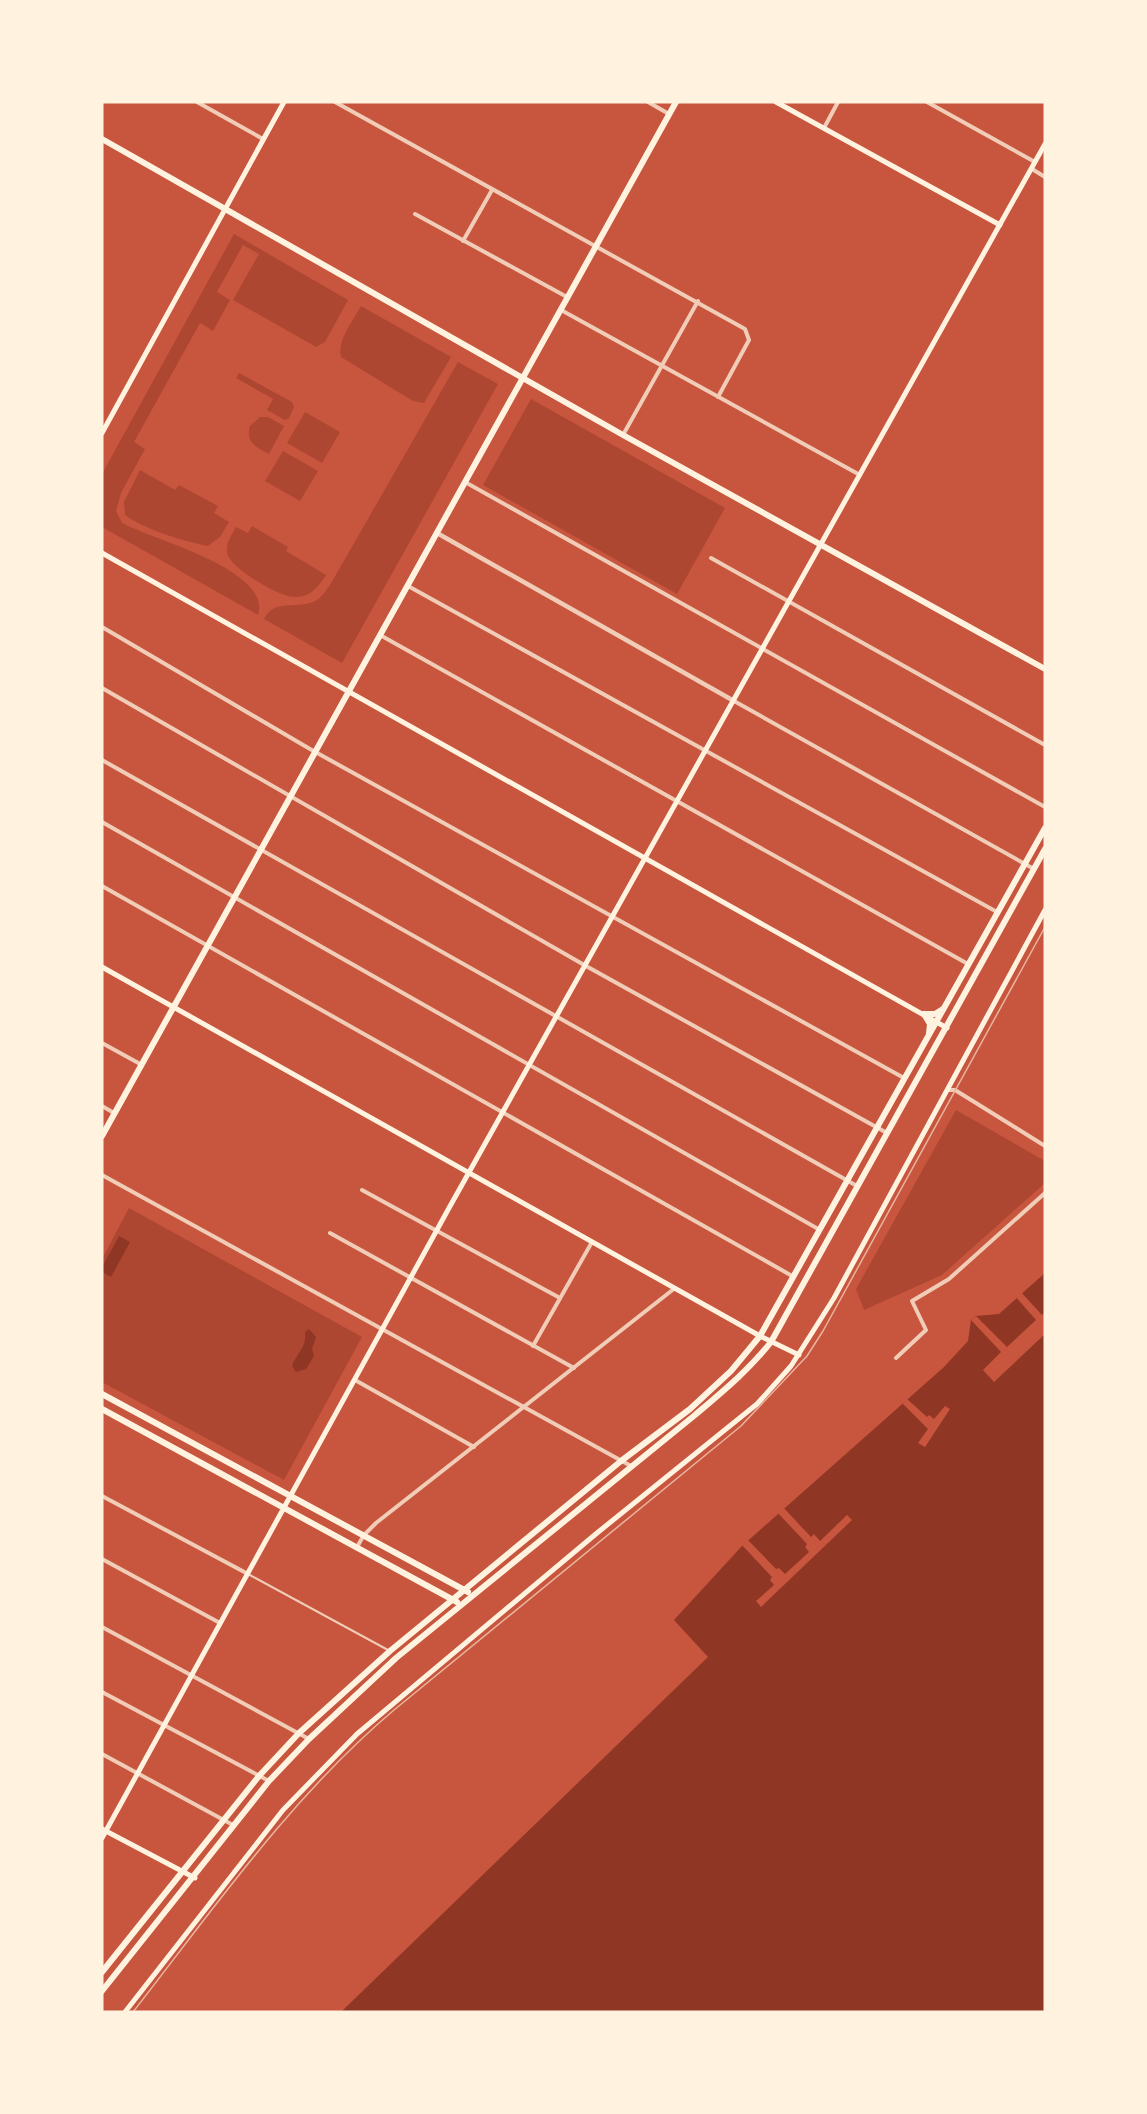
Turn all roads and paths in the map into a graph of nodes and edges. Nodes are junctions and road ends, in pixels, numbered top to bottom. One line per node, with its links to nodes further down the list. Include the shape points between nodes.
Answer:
1 (197, 102): 12 (street)
2 (284, 102): 12 (main road)
3 (335, 102): 17 (street)
4 (648, 102): 9 (street)
5 (676, 102): 9 (main road)
6 (776, 102): 10 (main road)
7 (838, 102): 10 (street)
8 (927, 102): 14 (street)
9 (669, 114): 22 (main road)
10 (824, 128): 20 (main road)
11 (102, 139): 18 (main road)
12 (263, 139): 18 (main road)
13 (1045, 144): 14 (main road)
14 (1035, 162): 15 (main road)
15 (1032, 169): 16 (street); 20 (main road)
16 (1045, 177)
17 (492, 190): 21 (street); 22 (street)
18 (224, 207): 27 (main road); 29 (main road)
19 (416, 214): 21 (street)
20 (1000, 225): 31 (main road)
21 (463, 241): 23 (street)
22 (593, 245): 23 (main road); 24 (street)
23 (564, 296): 25 (main road)
24 (698, 301): 26 (street); 28 (street, via 748,334 749,340)
25 (560, 310): 26 (street); 27 (main road)
26 (662, 366): 28 (street); 30 (street)
27 (523, 376): 30 (main road); 32 (main road)
28 (718, 396): 31 (street)
29 (102, 433)
30 (623, 435): 34 (main road)
31 (860, 475): 34 (main road)
32 (465, 482): 33 (main road); 41 (street)
33 (436, 533): 37 (main road); 45 (street)
34 (821, 544): 38 (main road); 42 (main road)
35 (102, 553): 44 (main road)
36 (711, 558): 38 (street)
37 (407, 585): 40 (main road); 48 (street)
38 (789, 601): 41 (main road); 46 (street)
39 (102, 627): 47 (street)
40 (380, 635): 44 (main road); 51 (street)
41 (762, 649): 45 (main road); 52 (street)
42 (1045, 669)
43 (102, 688): 50 (street)
44 (348, 693): 47 (main road); 57 (main road)
45 (734, 701): 48 (main road); 58 (street)
46 (1045, 745)
47 (313, 750): 50 (main road); 64 (street)
48 (707, 750): 51 (main road); 63 (street)
49 (102, 760): 55 (street)
50 (288, 795): 55 (main road); 67 (street)
51 (678, 801): 57 (main road); 66 (street)
52 (1045, 807)
53 (102, 822): 61 (street)
54 (1045, 828): 58 (main road)
55 (257, 849): 61 (main road); 72 (street)
56 (1045, 849): 59 (main road)
57 (646, 860): 64 (main road); 71 (main road)
58 (1025, 864): 59 (street); 63 (main road)
59 (1034, 869): 74 (main road)
60 (102, 886): 65 (street)
61 (231, 896): 65 (main road); 78 (street)
62 (1045, 910): 80 (main road)
63 (998, 913): 66 (main road)
64 (614, 917): 67 (main road); 79 (street)
65 (204, 945): 70 (main road); 83 (street)
66 (969, 964): 69 (main road)
67 (586, 966): 72 (main road); 84 (street)
68 (102, 967): 70 (main road)
69 (945, 1006): 71 (main road, via 935,1014); 73 (main road)
70 (174, 1008): 77 (main road); 88 (main road)
71 (924, 1014): 73 (main road); 75 (main road, via 930,1024)
72 (557, 1017): 78 (main road); 90 (street)
73 (937, 1022): 74 (main road); 75 (main road)
74 (947, 1028): 85 (main road)
75 (927, 1039): 79 (main road)
76 (102, 1043): 77 (street)
77 (140, 1064): 82 (main road)
78 (530, 1065): 83 (main road); 95 (street)
79 (905, 1078): 84 (main road)
80 (947, 1090): 87 (street, via 955,1090); 106 (main road)
81 (102, 1106): 82 (street)
82 (112, 1112): 86 (main road)
83 (504, 1112): 88 (main road); 98 (street)
84 (877, 1128): 85 (street); 90 (main road)
85 (888, 1134): 91 (main road)
86 (102, 1136)
87 (1045, 1146)
88 (470, 1173): 94 (main road); 97 (main road)
89 (102, 1175): 102 (street)
90 (848, 1181): 91 (street); 95 (main road)
91 (858, 1187): 104 (main road)
92 (363, 1190): 94 (street)
93 (1045, 1193): 107 (street, via 949,1279 912,1301 926,1330)
94 (437, 1230): 99 (main road); 101 (street)
95 (820, 1230): 98 (main road)
96 (330, 1233): 99 (street)
97 (592, 1241): 100 (main road); 101 (street)
98 (794, 1277): 103 (main road)
99 (411, 1278): 102 (main road); 105 (street)
100 (675, 1288): 103 (main road); 108 (street)
101 (560, 1298): 105 (street)
102 (382, 1331): 109 (main road); 111 (street)
103 (760, 1336): 104 (main road); 113 (main road)
104 (771, 1342): 106 (main road); 114 (main road, via 739,1378)
105 (533, 1346): 108 (street)
106 (799, 1355): 153 (main road, via 757,1404 349,1742 283,1810)
107 (896, 1358)
108 (574, 1368): 111 (street)
109 (355, 1380): 115 (street); 119 (main road)
110 (102, 1394): 119 (main road)
111 (524, 1407): 115 (street); 116 (street)
112 (102, 1409): 120 (main road)
113 (690, 1409): 114 (main road); 116 (main road)
114 (695, 1415): 117 (main road)
115 (474, 1447): 121 (street)
116 (621, 1461): 117 (street); 125 (main road)
117 (631, 1466): 126 (main road)
118 (102, 1496): 124 (street)
119 (290, 1496): 120 (main road); 121 (main road)
120 (284, 1509): 122 (main road); 124 (main road)
121 (363, 1535): 122 (street); 125 (main road)
122 (357, 1547): 127 (main road)
123 (102, 1559): 129 (street)
124 (248, 1574): 129 (main road); 131 (lane)
125 (465, 1590): 126 (main road); 127 (main road)
126 (474, 1595): 128 (main road)
127 (454, 1600): 128 (main road); 131 (main road)
128 (463, 1605): 135 (main road, via 396,1658)
129 (220, 1623): 132 (main road)
130 (102, 1627): 132 (street)
131 (390, 1651): 134 (main road)
132 (191, 1677): 136 (main road); 137 (street)
133 (102, 1692): 136 (street)
134 (344, 1692): 135 (main road); 137 (main road)
135 (352, 1700): 138 (main road)
136 (164, 1726): 140 (main road); 141 (street)
137 (299, 1733): 138 (street); 141 (main road)
138 (309, 1739): 142 (main road)
139 (102, 1754): 140 (street)
140 (138, 1774): 143 (street); 145 (main road)
141 (259, 1776): 142 (street); 143 (main road)
142 (269, 1781): 144 (main road)
143 (223, 1820): 144 (street); 147 (main road)
144 (235, 1826): 148 (main road)
145 (104, 1830): 146 (main road); 147 (main road)
146 (102, 1838)
147 (183, 1872): 148 (main road); 149 (main road)
148 (195, 1878): 150 (main road)
149 (116, 1955): 150 (street); 151 (main road)
150 (125, 1962): 152 (main road)
151 (102, 1971)
152 (102, 1991)
153 (125, 2012)

